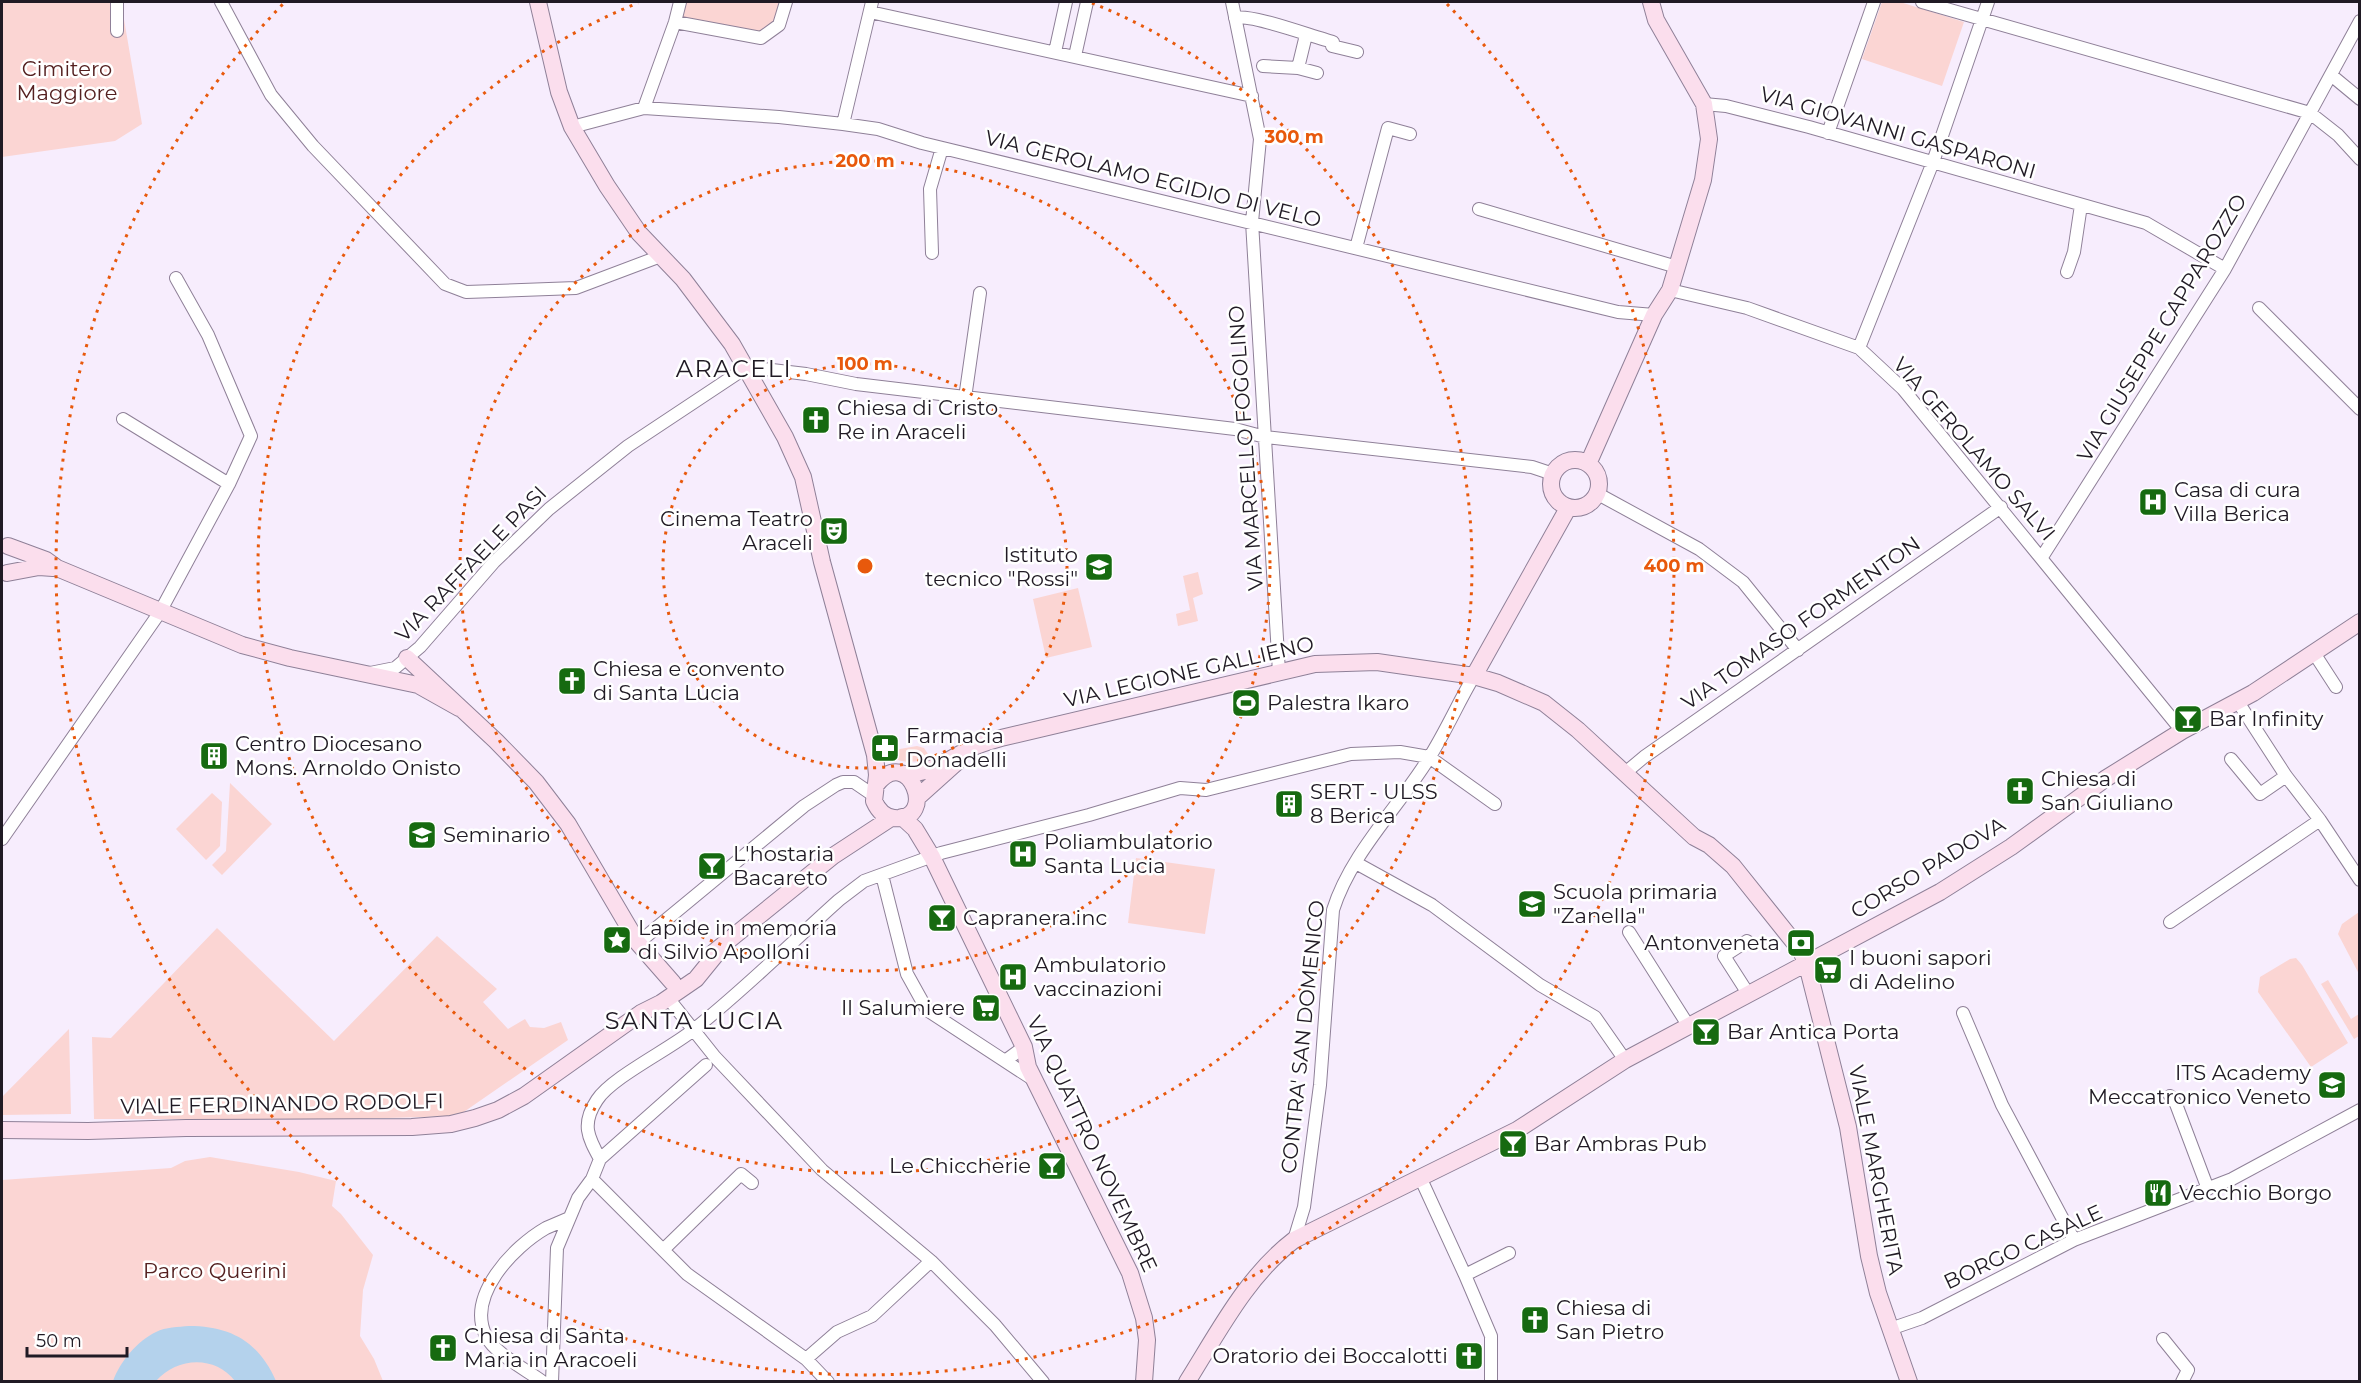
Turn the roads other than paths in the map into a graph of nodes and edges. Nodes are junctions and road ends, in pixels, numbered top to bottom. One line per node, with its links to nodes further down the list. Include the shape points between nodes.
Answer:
1 (117, 2): 18 (street)
2 (220, 2): 44 (street, via 271,95 313,146 445,284 465,292 576,288)
3 (538, 2): 33 (street, via 559,92)
4 (680, 2): 17 (street)
5 (786, 2): 17 (street, via 779,25 761,38)
6 (1066, 2): 20 (street)
7 (1087, 2): 22 (street)
8 (1232, 2): 15 (street, VIA MARCELLO FOGOLINO)
9 (1651, 2): 29 (street, via 1656,20)
10 (1874, 2): 34 (street)
11 (1922, 2): 14 (street)
12 (1988, 2): 14 (street)
13 (871, 7): 20 (street); 32 (street)
14 (1982, 17): 31 (street); 38 (street)
15 (1235, 18): 19 (street, via 1240,16); 27 (street, VIA MARCELLO FOGOLINO)
16 (2360, 21): 26 (street, VIA GIUSEPPE CAPPAROZZO)
17 (675, 22): 30 (street)
18 (117, 31)
19 (1306, 34): 21 (street); 24 (street)
20 (1055, 52): 22 (street)
21 (1357, 52)
22 (1075, 56): 27 (street)
23 (1263, 66): 24 (street)
24 (1298, 68): 25 (street)
25 (1317, 73)
26 (2331, 75): 28 (street); 31 (street, VIA GIUSEPPE CAPPAROZZO)
27 (1252, 96): 41 (street, VIA MARCELLO FOGOLINO, via 1260,139)
28 (2360, 99)
29 (1704, 104): 34 (street, VIA GIOVANNI GASPARONI, via 1726,106); 45 (street, via 1709,139 1703,180)
30 (644, 108): 32 (street, VIA GEROLAMO EGIDIO DI VELO); 33 (street, VIA GEROLAMO EGIDIO DI VELO)
31 (2310, 113): 37 (street); 46 (street, VIA GIUSEPPE CAPPAROZZO)
32 (843, 124): 36 (street, VIA GEROLAMO EGIDIO DI VELO, via 878,129)
33 (572, 127): 44 (street, via 639,233)
34 (1828, 133): 38 (street, VIA GIOVANNI GASPARONI)
35 (1410, 134): 42 (street, via 1388,128)
36 (942, 148): 41 (street, VIA GEROLAMO EGIDIO DI VELO); 43 (street, via 930,189)
37 (2360, 159)
38 (1933, 162): 39 (street, VIA GIOVANNI GASPARONI); 53 (street)
39 (2080, 205): 46 (street, VIA GIOVANNI GASPARONI, via 2146,223); 47 (street, via 2074,252)
40 (1479, 209): 45 (street)
41 (1252, 222): 42 (street, VIA GEROLAMO EGIDIO DI VELO); 58 (street, VIA MARCELLO FOGOLINO)
42 (1356, 248): 52 (street, VIA GEROLAMO EGIDIO DI VELO, via 1618,312)
43 (932, 254)
44 (661, 256): 54 (street, via 690,288)
45 (1677, 267): 49 (street)
46 (2226, 269): 66 (street, VIA GIUSEPPE CAPPAROZZO)
47 (2067, 272)
48 (176, 278): 61 (street, via 208,335 251,436)
49 (1670, 290): 52 (street); 53 (street, VIA GEROLAMO SALVI, via 1747,308)
50 (980, 293): 55 (street)
51 (2259, 308): 56 (street)
52 (1654, 315): 59 (street)
53 (1858, 348): 63 (street, VIA GEROLAMO SALVI, via 1903,389)
54 (747, 367): 55 (street); 73 (street, VIA RAFFAELE PASI, via 628,446 549,509 494,562); 83 (street, via 803,477)
55 (965, 398): 58 (street, via 1235,429)
56 (2360, 409)
57 (123, 419): 61 (street)
58 (1265, 437): 60 (street, via 1532,467); 74 (street, VIA MARCELLO FOGOLINO)
59 (1588, 464): 60 (street, via 1565,462); 62 (street, via 1597,474)
60 (1553, 474): 64 (street, via 1552,492)
61 (229, 484): 69 (street)
62 (1598, 494): 64 (street, via 1589,505); 71 (street, via 1699,549 1743,582)
63 (2001, 507): 66 (street, VIA GEROLAMO SALVI); 71 (street, VIA TOMASO FORMENTON)
64 (1568, 508): 76 (street)
65 (5, 544): 67 (street); 68 (street, via 12,559)
66 (2042, 557): 81 (street, VIA GEROLAMO SALVI)
67 (57, 568): 68 (street, via 39,567); 69 (street)
68 (4, 575)
69 (160, 612): 75 (street, via 242,645); 94 (street)
70 (2360, 622): 72 (street, CORSO PADOVA)
71 (1798, 650): 86 (street, VIA TOMASO FORMENTON)
72 (2314, 653): 78 (street); 79 (street, CORSO PADOVA)
73 (404, 661): 75 (street, VIA RAFFAELE PASI, via 395,668); 77 (street, VIA RAFFAELE PASI); 80 (street)
74 (1279, 672): 76 (street, VIA LEGIONE GALLIENO, via 1314,664 1377,662); 82 (street, VIA LEGIONE GALLIENO, via 1001,738)
75 (363, 674): 77 (street)
76 (1474, 676): 84 (street, CONTRA' SAN DOMENICO); 86 (street, VIA LEGIONE GALLIENO, via 1544,704)
77 (403, 681): 80 (street)
78 (2336, 687)
79 (2238, 702): 81 (street, CORSO PADOVA); 88 (street)
80 (459, 708): 104 (street, via 536,782 568,824)
81 (2182, 730): 105 (street, CORSO PADOVA, via 1940,892)
82 (970, 749): 87 (street, VIA LEGIONE GALLIENO, via 922,772); 90 (street, VIA LEGIONE GALLIENO)
83 (875, 755): 87 (street); 89 (street)
84 (1429, 757): 91 (street); 97 (street, via 1400,752 1351,754 1206,790 1180,788); 98 (street, CONTRA' SAN DOMENICO)
85 (2231, 759): 88 (street, via 2260,794)
86 (1624, 773): 105 (street, VIA LEGIONE GALLIENO, via 1694,837 1733,866 1801,951)
87 (899, 774): 89 (street, via 884,777); 90 (street, via 911,779)
88 (2286, 776): 93 (street)
89 (874, 793): 92 (street, via 877,808); 96 (street, via 860,825); 104 (street, via 849,782 830,789 804,806)
90 (917, 801): 92 (street, via 910,813); 95 (street, VIA QUATTRO NOVEMBRE)
91 (1495, 804)
92 (896, 817): 95 (street, VIA QUATTRO NOVEMBRE, via 909,823); 96 (street)
93 (2320, 820): 100 (street); 101 (street)
94 (2, 839)
95 (923, 839): 97 (street, VIA QUATTRO NOVEMBRE)
96 (833, 855): 106 (street, VIALE FERDINANDO RODOLFI)
97 (932, 857): 99 (street); 111 (street, VIA QUATTRO NOVEMBRE)
98 (1356, 863): 112 (street, via 1432,905 1540,985 1595,1017); 125 (street, CONTRA' SAN DOMENICO, via 1340,890 1334,910 1320,1085 1304,1207)
99 (882, 875): 110 (street, via 864,881 839,900); 113 (street, via 907,974 927,1010)
100 (2360, 880)
101 (2170, 922)
102 (1629, 932): 109 (street)
103 (1747, 941): 107 (street, via 1725,956)
104 (638, 943): 106 (street)
105 (1807, 965): 107 (street, CORSO PADOVA); 131 (street, VIALE MARGHERITA, via 1848,1127 1869,1256)
106 (671, 991): 110 (street); 118 (street, VIALE FERDINANDO RODOLFI, via 524,1096 498,1110 451,1124)
107 (1749, 995): 109 (street, CORSO PADOVA)
108 (1963, 1013): 126 (street, via 2002,1105)
109 (1688, 1025): 112 (street, CORSO PADOVA)
110 (694, 1029): 119 (street, via 602,1092 587,1126 588,1137); 129 (street, via 715,1057 822,1170)
111 (1024, 1047): 113 (street); 115 (street, VIA QUATTRO NOVEMBRE)
112 (1625, 1060): 120 (street, CORSO PADOVA, via 1517,1130)
113 (1005, 1061): 115 (street)
114 (706, 1065): 119 (street)
115 (1034, 1080): 134 (street, VIA QUATTRO NOVEMBRE, via 1130,1273 1147,1340)
116 (2170, 1096): 123 (street)
117 (2360, 1110): 123 (street, BORGO CASALE)
118 (2, 1130)
119 (600, 1159): 121 (street)
120 (1420, 1177): 125 (street, CORSO PADOVA); 130 (street)
121 (592, 1179): 124 (street); 127 (street)
122 (752, 1183): 127 (street, via 741,1174)
123 (2208, 1189): 126 (street, BORGO CASALE)
124 (567, 1219): 135 (street, via 545,1229 514,1254 492,1280 479,1315 486,1337 505,1356); 136 (street, via 557,1248)
125 (1294, 1240): 139 (street, CORSO PADOVA, via 1257,1275)
126 (2074, 1240): 131 (street, BORGO CASALE, via 1922,1318)
127 (663, 1250): 133 (street, via 687,1274)
128 (1509, 1253): 130 (street)
129 (931, 1261): 133 (street, via 872,1316 837,1332); 138 (street, via 995,1325)
130 (1465, 1275): 140 (street, via 1491,1336)
131 (1890, 1329): 141 (street, VIALE MARGHERITA)
132 (2163, 1339): 142 (street, via 2188,1370)
133 (806, 1359): 137 (street)
134 (1144, 1380)
135 (543, 1382)
136 (552, 1382)
137 (828, 1382)
138 (1043, 1382)
139 (1187, 1382)
140 (1491, 1382)
141 (1909, 1382)
142 (2182, 1382)

